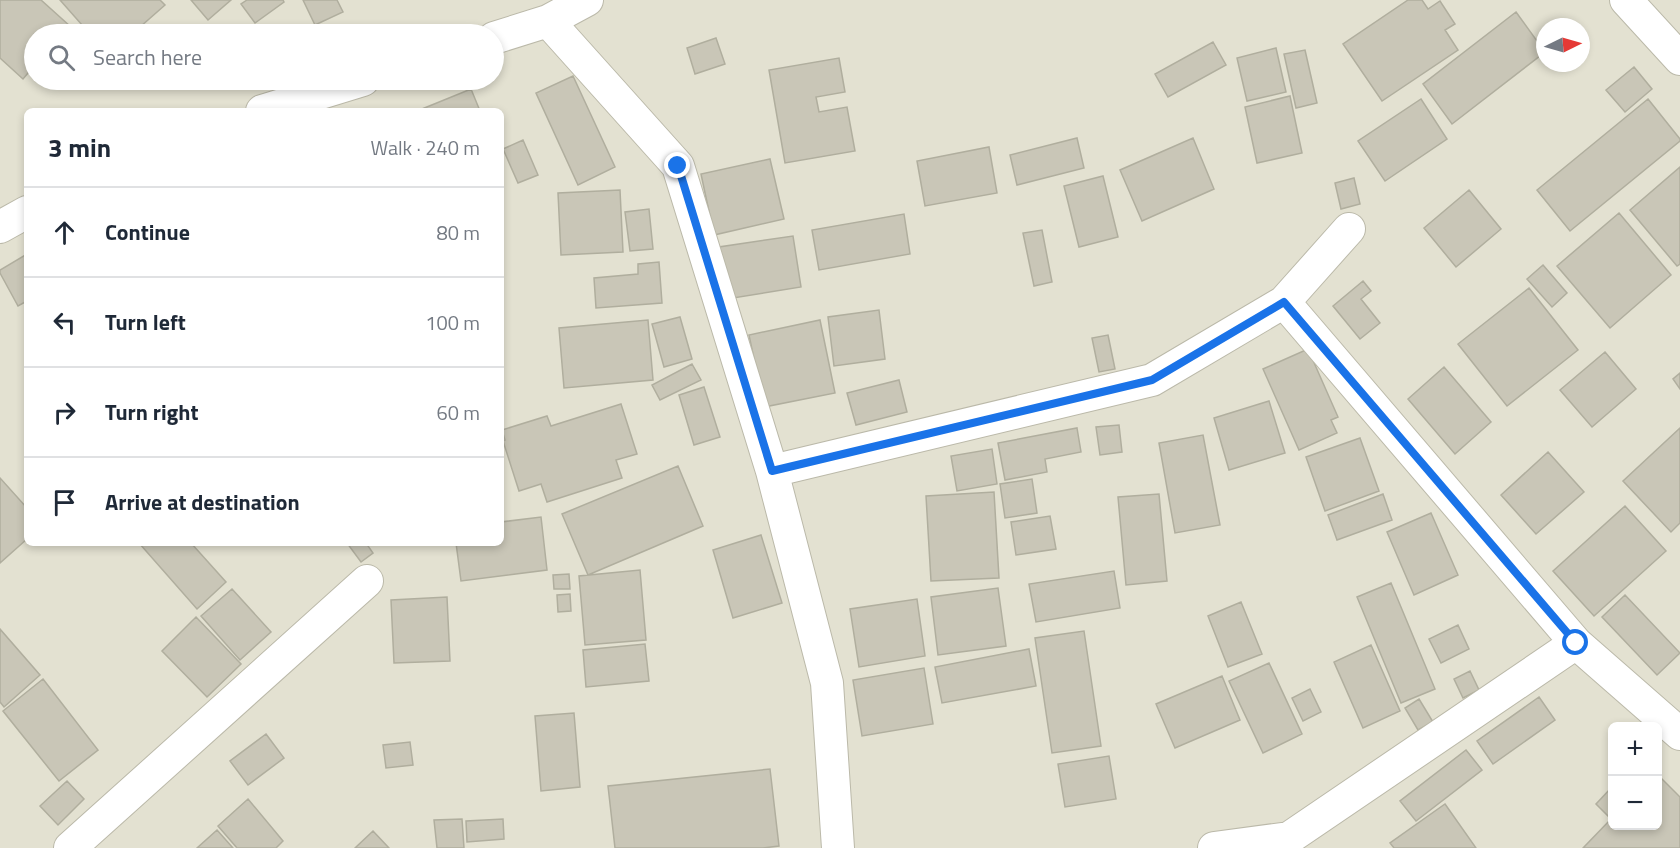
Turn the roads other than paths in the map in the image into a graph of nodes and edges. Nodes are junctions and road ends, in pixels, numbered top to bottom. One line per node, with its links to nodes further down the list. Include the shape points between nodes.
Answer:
1 (587, 0): 3 (street)
2 (1626, 0): 5 (street)
3 (548, 21): 4 (street); 12 (street, via 678,166)
4 (504, 36)
5 (1680, 59)
6 (330, 90): 7 (street)
7 (272, 108)
8 (24, 214): 9 (street)
9 (0, 227)
10 (1349, 229): 11 (street)
11 (1284, 302): 12 (street, via 1152,380); 14 (street)
12 (772, 471): 17 (street, via 827,683)
13 (367, 581): 16 (street)
14 (1576, 643): 15 (street); 18 (street, via 1289,838)
15 (1680, 734)
16 (70, 848)
17 (838, 848)
18 (1214, 848)

